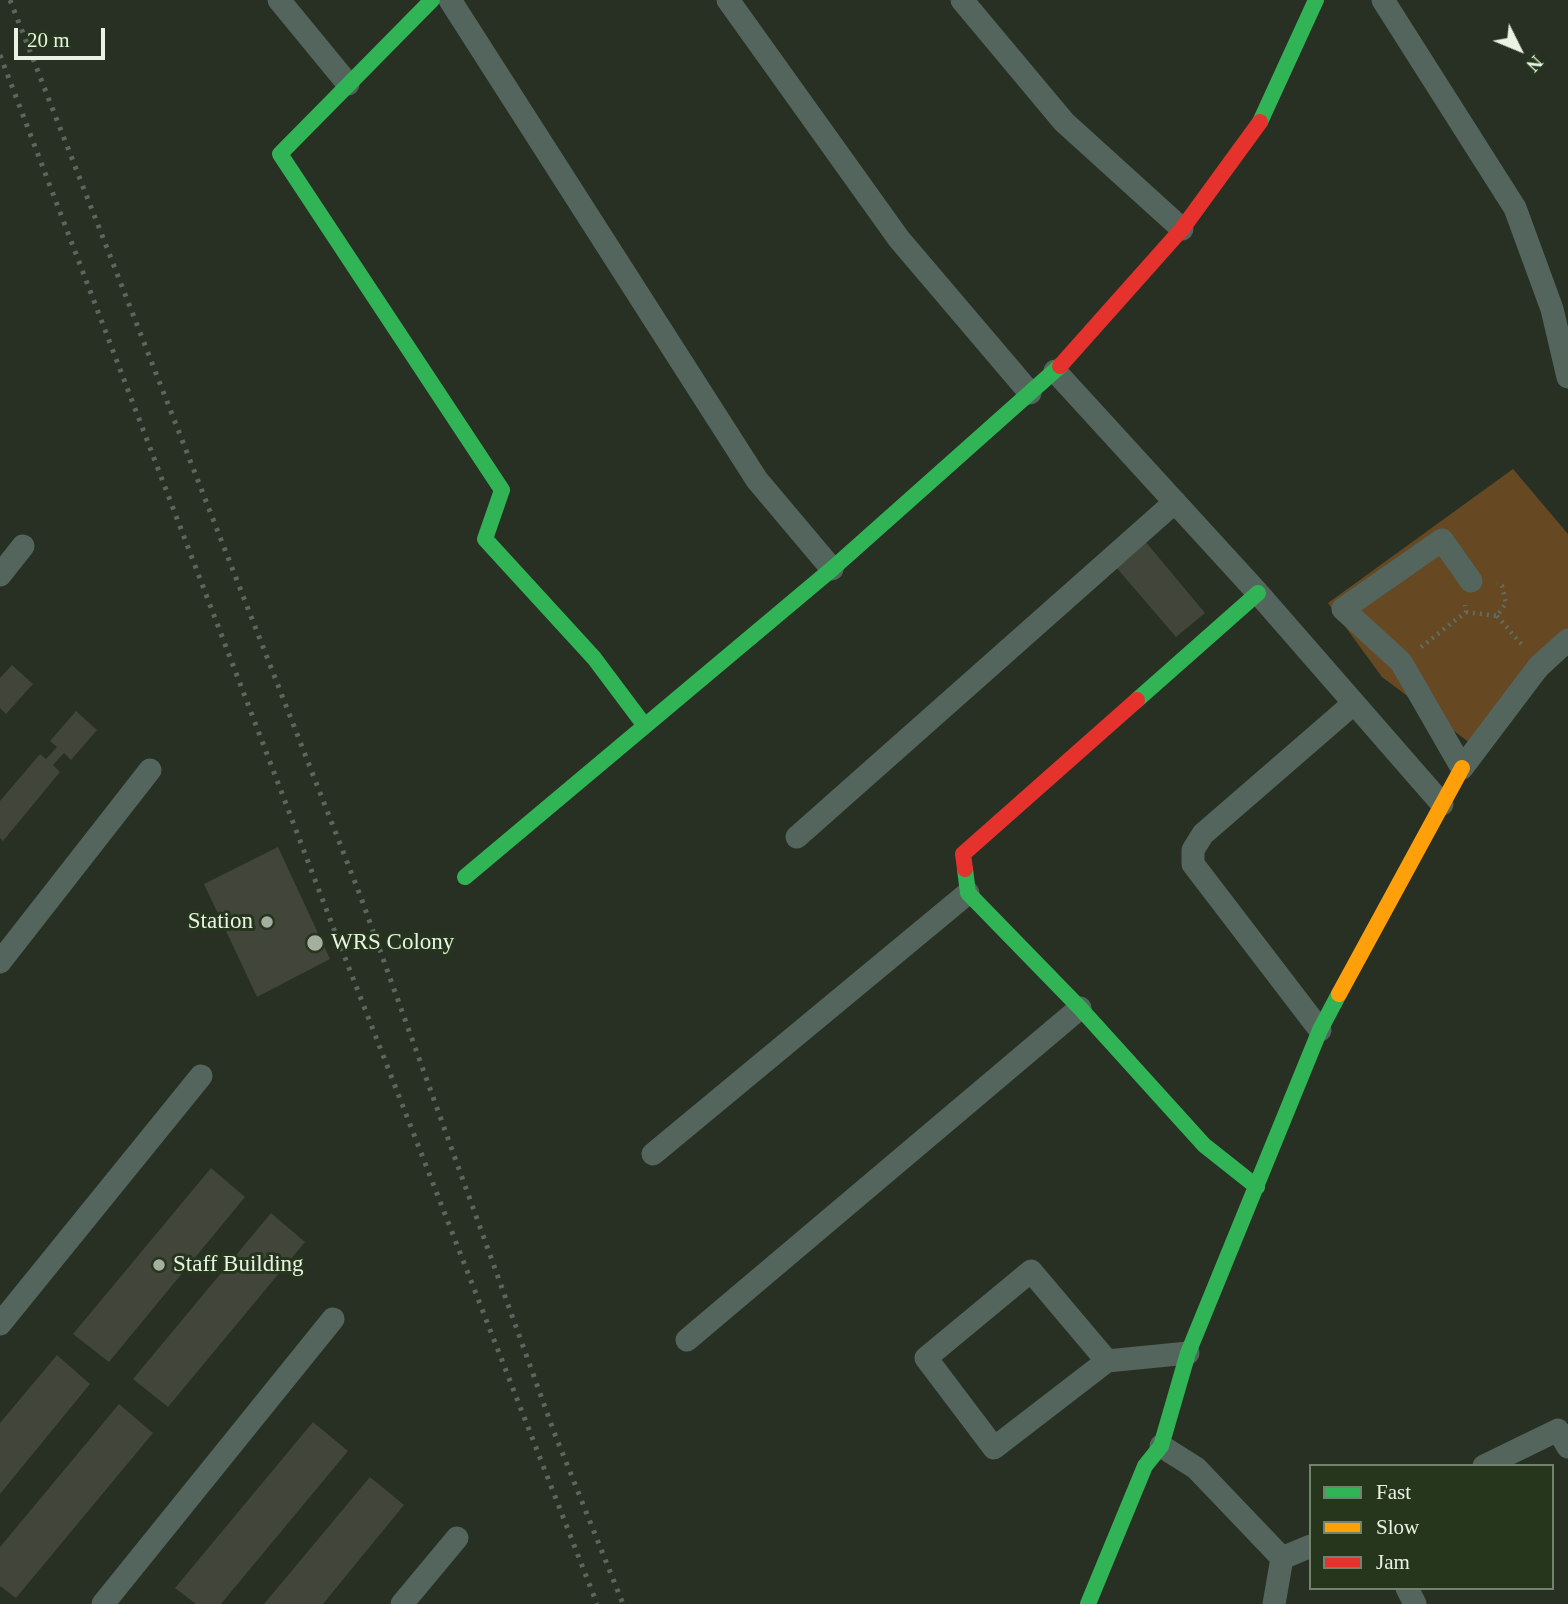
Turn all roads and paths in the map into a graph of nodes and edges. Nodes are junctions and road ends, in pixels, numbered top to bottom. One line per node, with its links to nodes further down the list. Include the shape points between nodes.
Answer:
1 (279, 0): 8 (street)
2 (432, 0): 8 (street)
3 (450, 0): 15 (street, via 757,480)
4 (728, 0): 12 (street, via 898,239)
5 (962, 0): 9 (street, via 1064,122)
6 (1316, 0): 9 (street, via 1263,118)
7 (1383, 0): 11 (street, via 1515,208 1552,309)
8 (348, 84): 25 (street, via 280,154 502,491 485,539 594,658)
9 (1182, 229): 10 (street)
10 (1055, 371): 12 (street); 13 (street)
11 (1568, 377)
12 (1030, 393): 15 (street)
13 (1175, 502): 18 (street); 29 (street)
14 (23, 547): 16 (street)
15 (832, 569): 25 (street)
16 (0, 575)
17 (1471, 581): 19 (path, via 1462,596); 20 (path, via 1488,578 1502,586 1506,603); 22 (street, via 1442,540 1343,609)
18 (1258, 593): 24 (street); 31 (street, via 963,854)
19 (1466, 612): 20 (path); 22 (path)
20 (1497, 616): 23 (path)
21 (1568, 640): 23 (street)
22 (1401, 662): 26 (street)
23 (1539, 666): 26 (street)
24 (1353, 704): 28 (street); 34 (street, via 1203,834 1193,850 1193,864)
25 (645, 726): 30 (street)
26 (1462, 768): 28 (street)
27 (150, 770): 32 (street)
28 (1442, 803): 34 (street)
29 (797, 837)
30 (465, 877)
31 (968, 893): 33 (street); 36 (street)
32 (0, 961)
33 (1080, 1007): 37 (street, via 1205,1145); 40 (street)
34 (1320, 1030): 37 (street)
35 (201, 1076): 39 (street)
36 (653, 1154)
37 (1257, 1187): 41 (street)
38 (333, 1319): 49 (street)
39 (0, 1324)
40 (687, 1340)
41 (1188, 1353): 42 (street); 43 (street)
42 (1107, 1361): 42 (street, via 994,1448 926,1358 1031,1271)
43 (1161, 1446): 48 (street, via 1196,1468); 51 (street, via 1145,1466)
44 (1568, 1447): 45 (street, via 1558,1430)
45 (1488, 1464)
46 (457, 1538): 50 (street)
47 (1309, 1547): 48 (street)
48 (1282, 1559): 52 (street)
49 (103, 1604)
50 (402, 1604)
51 (1088, 1604)
52 (1274, 1604)

